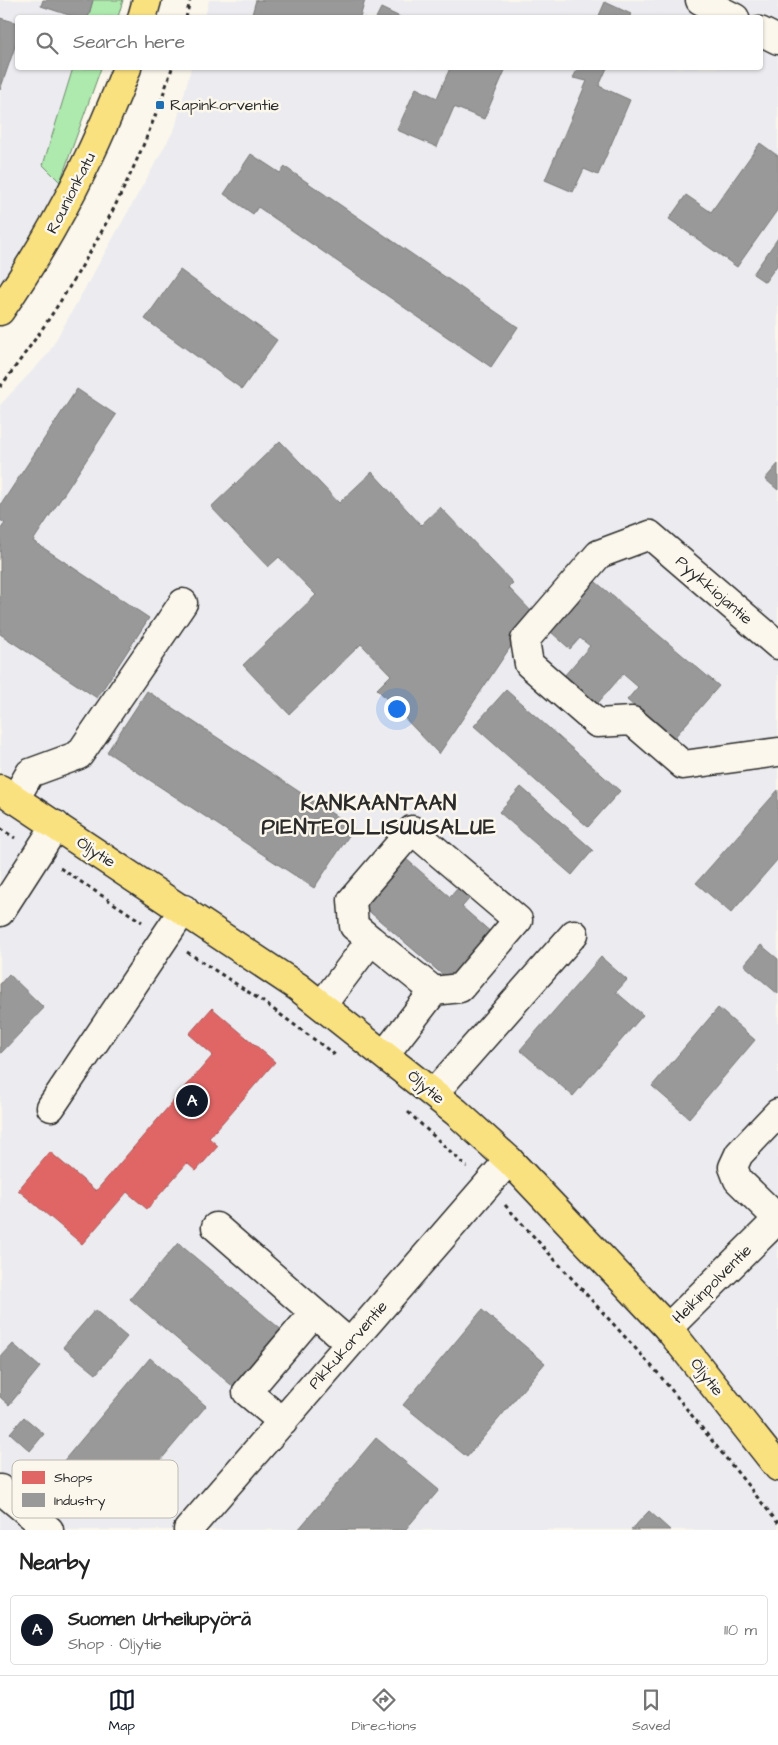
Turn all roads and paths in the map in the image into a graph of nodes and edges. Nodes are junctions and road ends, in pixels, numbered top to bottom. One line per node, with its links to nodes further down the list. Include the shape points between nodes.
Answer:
1 (147, 0): 3 (main road)
2 (190, 0): 4 (path)
3 (143, 15)
4 (187, 15)
5 (763, 32): 6 (street)
6 (778, 40)
7 (126, 70): 9 (main road, Rounionkatu, via 91,156 56,224)
8 (171, 70): 10 (path, via 130,178 61,302)
9 (0, 311)
10 (0, 387)
11 (183, 603): 14 (street, via 79,755 30,774)
12 (778, 645): 13 (street, Pyykkiojantie, via 650,535 599,554 525,640 529,664 597,723 632,720 683,765)
13 (778, 752)
14 (8, 794): 15 (main road, Öljytie)
15 (56, 825): 17 (street); 18 (main road, Öljytie)
16 (0, 828): 17 (path)
17 (37, 853): 19 (street); 21 (path)
18 (184, 909): 21 (street); 24 (main road, Öljytie)
19 (0, 912)
20 (574, 934): 27 (street)
21 (165, 937): 26 (path, via 262,1001); 28 (street)
22 (371, 940): 23 (street); 23 (street, via 354,926 352,900 412,830 518,920 460,988); 24 (street)
23 (434, 991): 25 (street)
24 (322, 1005): 25 (main road, Öljytie)
25 (385, 1054): 27 (main road, Öljytie)
26 (341, 1059)
27 (434, 1093): 31 (main road, Öljytie)
28 (51, 1107)
29 (403, 1107): 32 (path)
30 (778, 1112): 33 (street, via 739,1154 733,1168 738,1180)
31 (508, 1160): 32 (street, Pikkukorventie); 36 (main road, Öljytie)
32 (486, 1186): 37 (street, Pikkukorventie); 43 (path, via 657,1372)
33 (778, 1219): 36 (street, Heikinpolventie)
34 (216, 1228): 35 (street)
35 (314, 1313): 37 (street); 38 (street, via 248,1392)
36 (668, 1328): 39 (main road, Öljytie)
37 (349, 1343): 38 (street, Pikkukorventie)
38 (283, 1422): 45 (street, Pikkukorventie)
39 (778, 1467)
40 (0, 1489): 41 (street)
41 (12, 1499)
42 (35, 1518): 44 (street)
43 (778, 1523)
44 (49, 1530)
45 (188, 1530)

